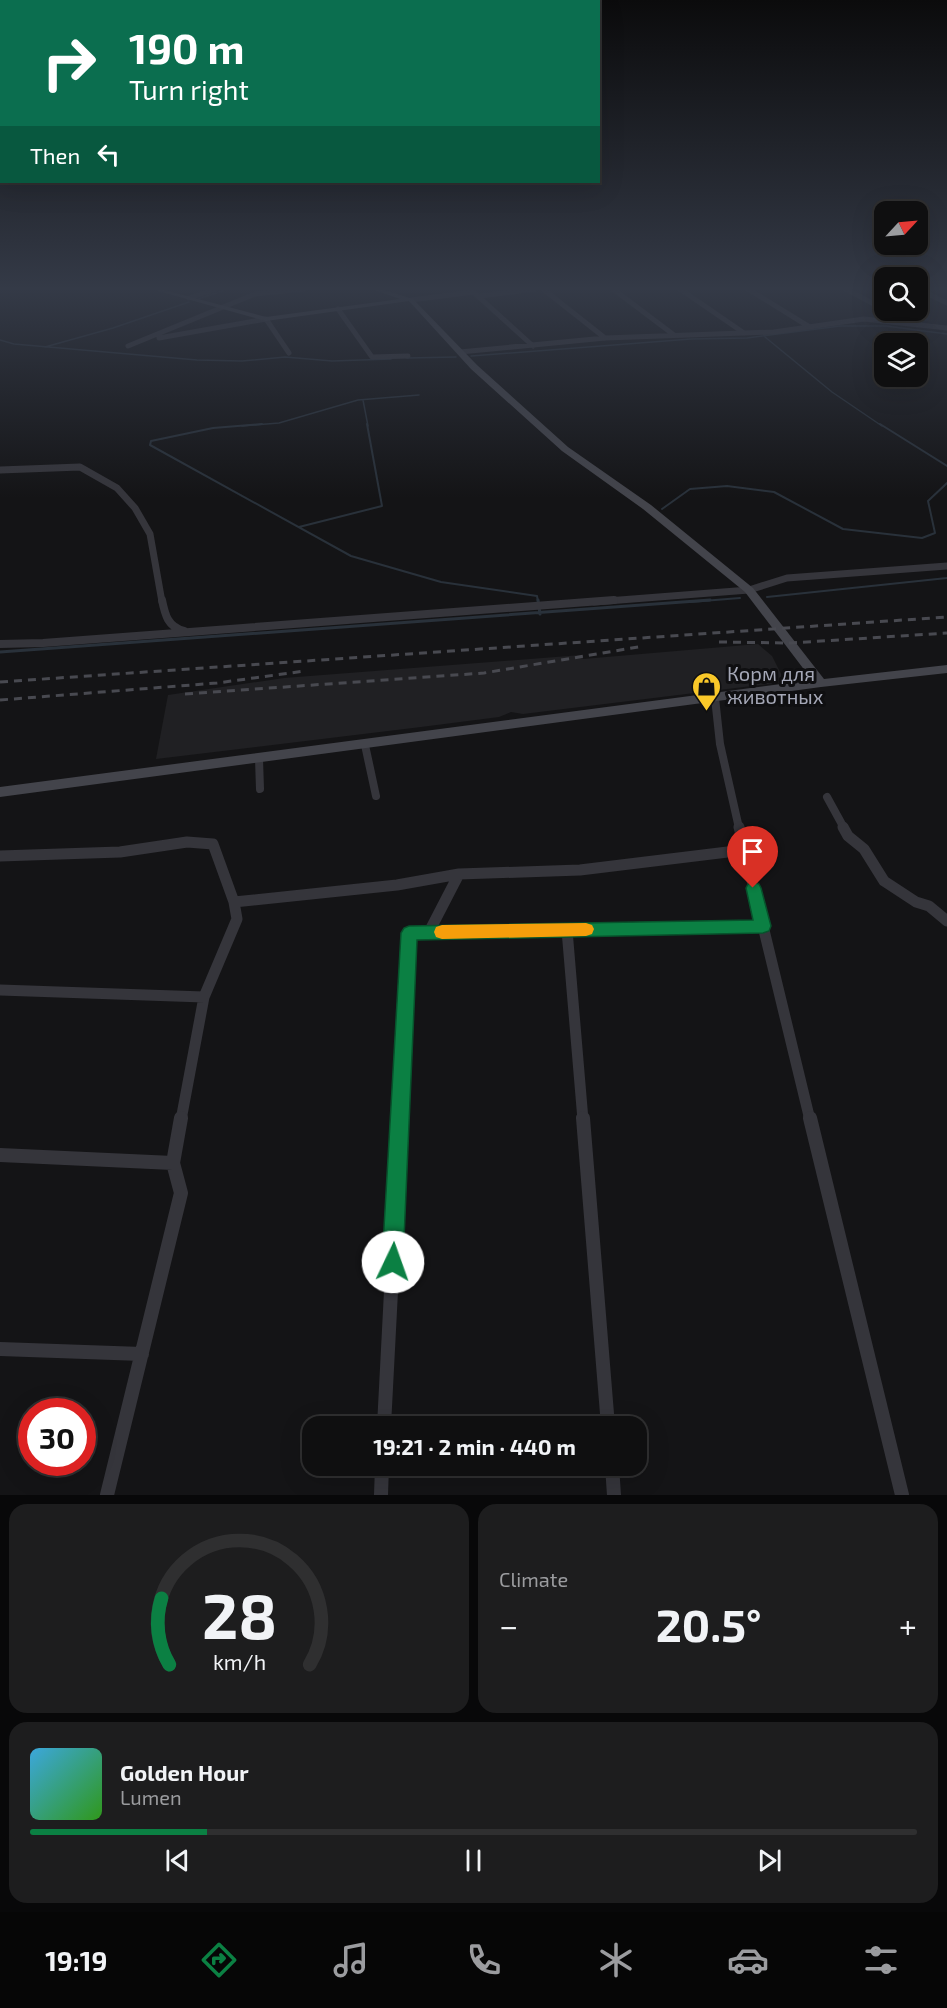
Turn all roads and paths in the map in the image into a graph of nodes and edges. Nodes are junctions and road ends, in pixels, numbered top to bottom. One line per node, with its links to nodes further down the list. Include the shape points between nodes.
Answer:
1 (467, 359): 4 (main road, via 565,449 646,507)
2 (0, 470): 5 (street, via 80,467 117,488 150,534)
3 (947, 566): 4 (street, via 787,578)
4 (749, 590): 6 (street); 10 (main road)
5 (165, 617): 6 (street, via 177,629); 7 (street)
6 (188, 632): 7 (street)
7 (166, 633): 8 (street)
8 (0, 644)
9 (947, 669): 10 (main road)
10 (821, 683): 11 (main road)
11 (715, 698): 12 (main road); 18 (street, via 720,744)
12 (365, 745): 13 (main road); 16 (street)
13 (259, 759): 14 (street); 15 (main road)
14 (260, 789)
15 (0, 792)
16 (376, 796)
17 (827, 797): 22 (street, via 848,836 864,849 884,881 929,906)
18 (744, 850): 20 (street, via 580,870); 23 (street)
19 (0, 856): 21 (street, via 120,852 187,842 213,844)
20 (459, 874): 21 (street, via 397,885); 25 (street)
21 (234, 902): 27 (street, via 237,919)
22 (947, 921)
23 (763, 926): 24 (street); 39 (street)
24 (567, 930): 25 (street); 33 (street)
25 (429, 932): 32 (street, via 409,933)
26 (0, 990): 27 (street)
27 (204, 998): 29 (street)
28 (0, 1155): 29 (street)
29 (173, 1163): 31 (street, via 181,1193)
30 (0, 1349): 31 (street)
31 (142, 1354): 36 (street)
32 (385, 1416)
33 (607, 1416)
34 (382, 1476): 37 (street)
35 (613, 1476): 38 (street)
36 (107, 1495)
37 (381, 1495)
38 (614, 1495)
39 (903, 1495)

